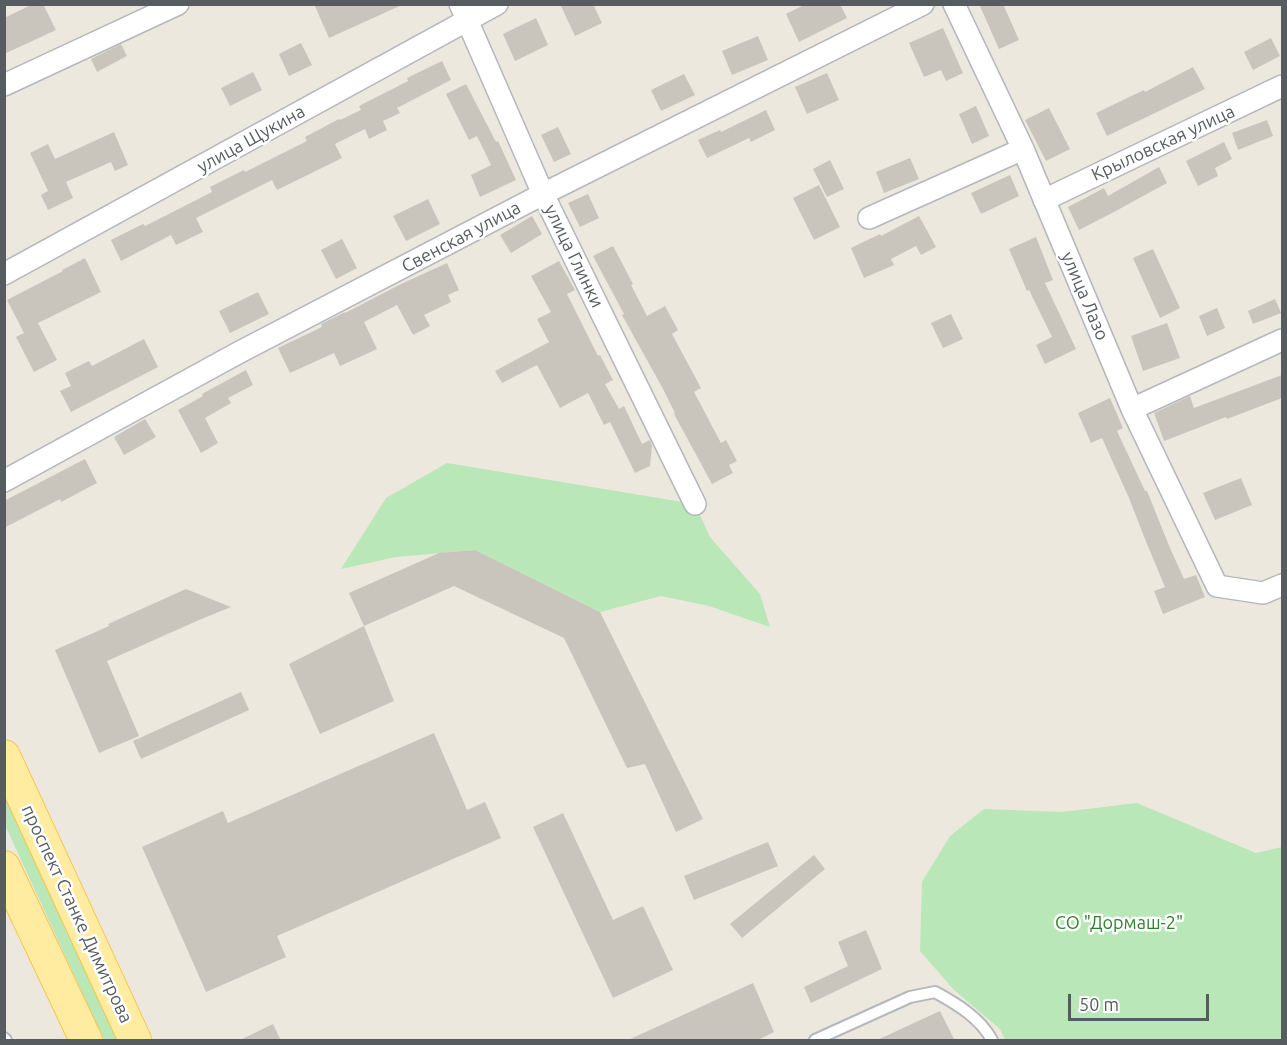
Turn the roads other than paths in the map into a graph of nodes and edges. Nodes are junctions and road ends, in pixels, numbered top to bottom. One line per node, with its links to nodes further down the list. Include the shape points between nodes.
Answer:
1 (178, 4): 6 (street)
2 (497, 4): 5 (street, улица Щукина)
3 (923, 4): 9 (street, Свенская улица)
4 (954, 4): 8 (street, улица Лазо)
5 (464, 12): 9 (street, улица Глинки); 12 (street, улица Щукина)
6 (4, 85)
7 (1282, 86): 10 (street, Крыловская улица)
8 (1023, 149): 10 (street, улица Лазо); 11 (street)
9 (543, 194): 15 (street, Свенская улица, via 238,353); 16 (street, улица Глинки)
10 (1044, 200): 14 (street, улица Лазо)
11 (869, 218)
12 (4, 274)
13 (1282, 340): 14 (street)
14 (1132, 409): 17 (street, улица Лазо, via 1217,586 1263,593)
15 (4, 481)
16 (695, 504)
17 (1282, 585)
18 (4, 756): 21 (main road, проспект Станке Димитрова)
19 (4, 867): 20 (main road)
20 (86, 1041)
21 (135, 1041)
22 (815, 1041): 23 (lane, via 910,997 935,992 960,1006)
23 (993, 1041)

